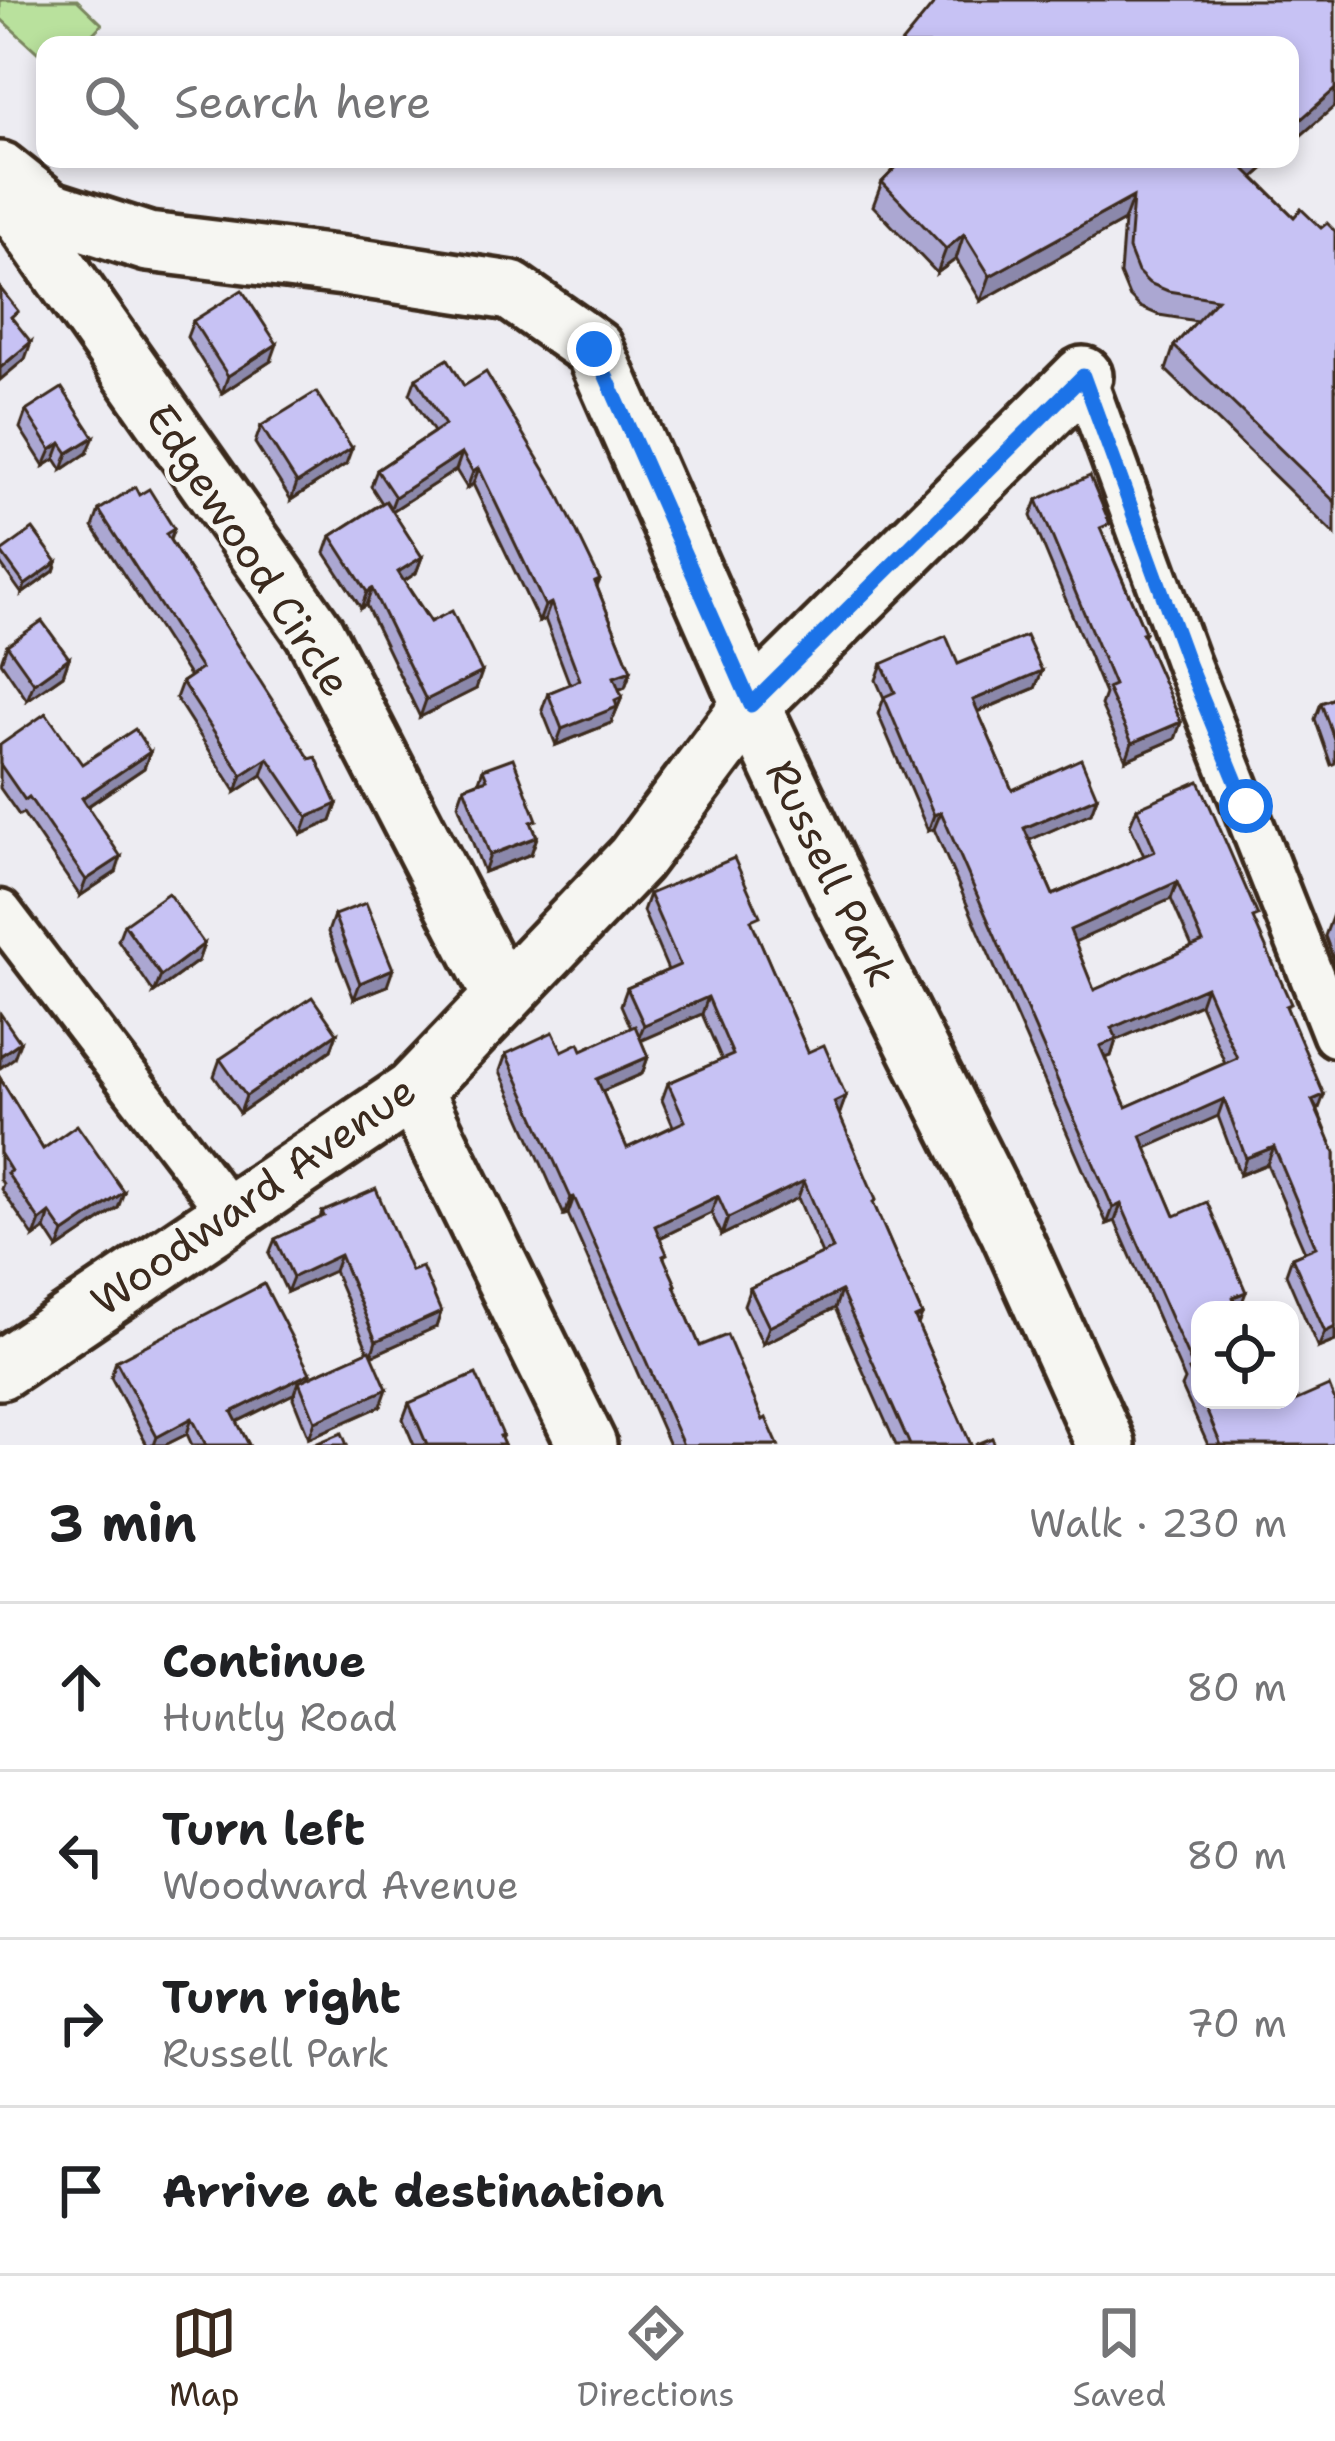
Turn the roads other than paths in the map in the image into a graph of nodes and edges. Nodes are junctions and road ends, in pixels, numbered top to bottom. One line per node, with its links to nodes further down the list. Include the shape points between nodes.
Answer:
1 (0, 171): 4 (street, Russell Park, via 49,210 148,242 511,291 594,349)
2 (0, 185): 6 (street, Edgewood Circle, via 314,632)
3 (1083, 376): 4 (street, Woodward Avenue); 7 (street)
4 (751, 705): 6 (street, Woodward Avenue, via 635,859); 12 (street, Russell Park)
5 (0, 912): 9 (street)
6 (502, 996): 8 (street, Woodward Avenue)
7 (1335, 1035)
8 (413, 1091): 9 (street, Woodward Avenue); 11 (street)
9 (230, 1213): 10 (street, Woodward Avenue)
10 (0, 1370)
11 (587, 1445)
12 (1106, 1445)

